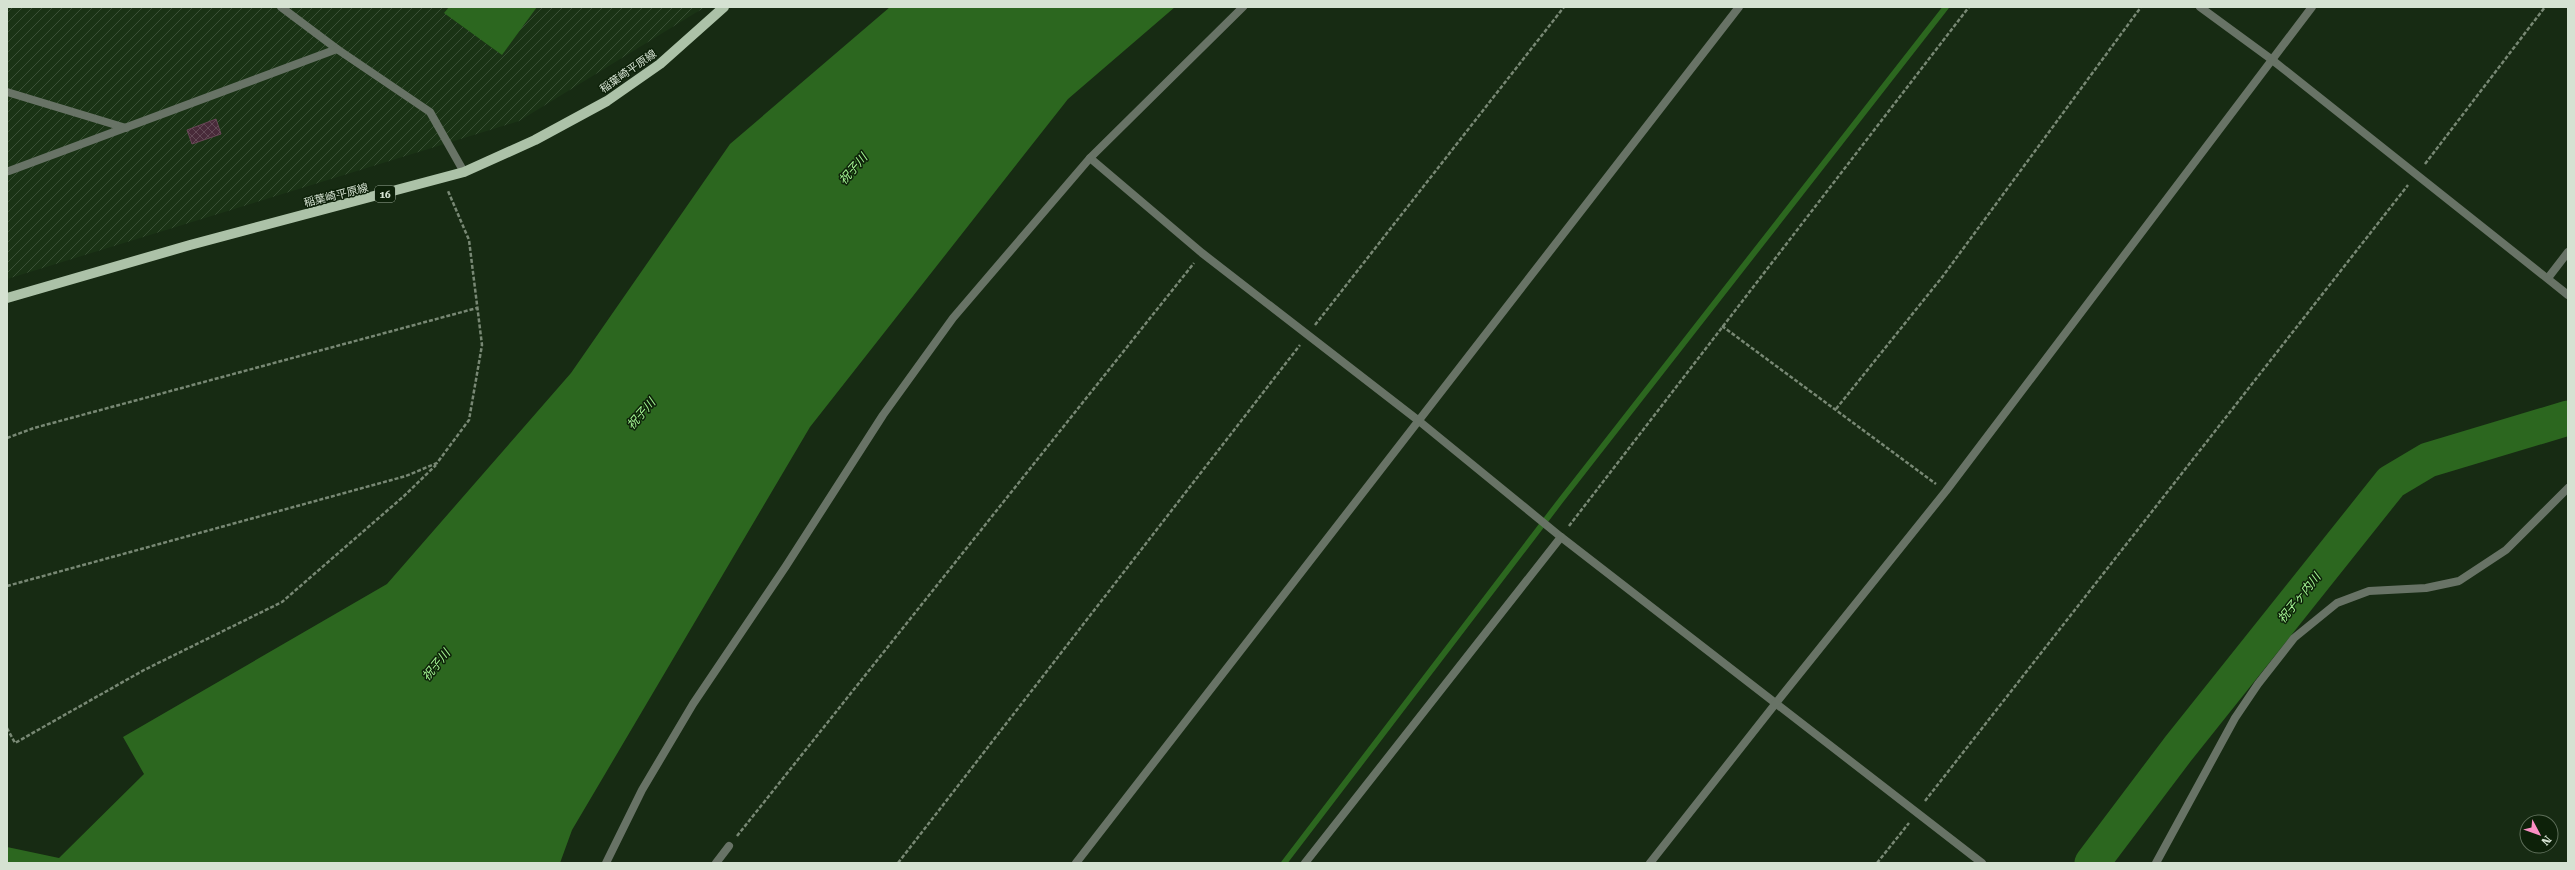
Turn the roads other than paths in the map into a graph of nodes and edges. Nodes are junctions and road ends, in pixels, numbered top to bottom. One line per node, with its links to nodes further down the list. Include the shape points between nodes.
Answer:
1 (281, 7): 7 (street)
2 (724, 7): 13 (main road, 稲葉崎平原線 / 16, via 660,64 607,101 535,140)
3 (1244, 7): 11 (street)
4 (1739, 7): 18 (street)
5 (2200, 7): 8 (street)
6 (2312, 7): 8 (street)
7 (338, 49): 10 (street); 13 (street, via 430,112)
8 (2271, 59): 15 (street); 21 (street, via 1946,491)
9 (7, 92): 10 (street)
10 (126, 128): 12 (street)
11 (1090, 158): 18 (street, via 1202,253); 23 (street, via 953,318 883,415 693,704 642,790)
12 (10, 171)
13 (464, 172): 17 (main road, 稲葉崎平原線 / 16, via 190,245)
14 (2568, 252): 15 (street)
15 (2548, 278): 16 (street)
16 (2568, 295)
17 (7, 298)
18 (1419, 421): 20 (street); 25 (street)
19 (2568, 488): 29 (street, via 2506,550 2459,582 2426,588 2369,591 2337,603 2294,638 2235,718)
20 (1558, 534): 21 (street, via 1745,682); 26 (street)
21 (1776, 703): 27 (street); 28 (street)
22 (729, 846): 24 (street)
23 (606, 863)
24 (716, 863)
25 (1076, 863)
26 (1305, 863)
27 (1650, 863)
28 (1982, 863)
29 (2156, 863)

